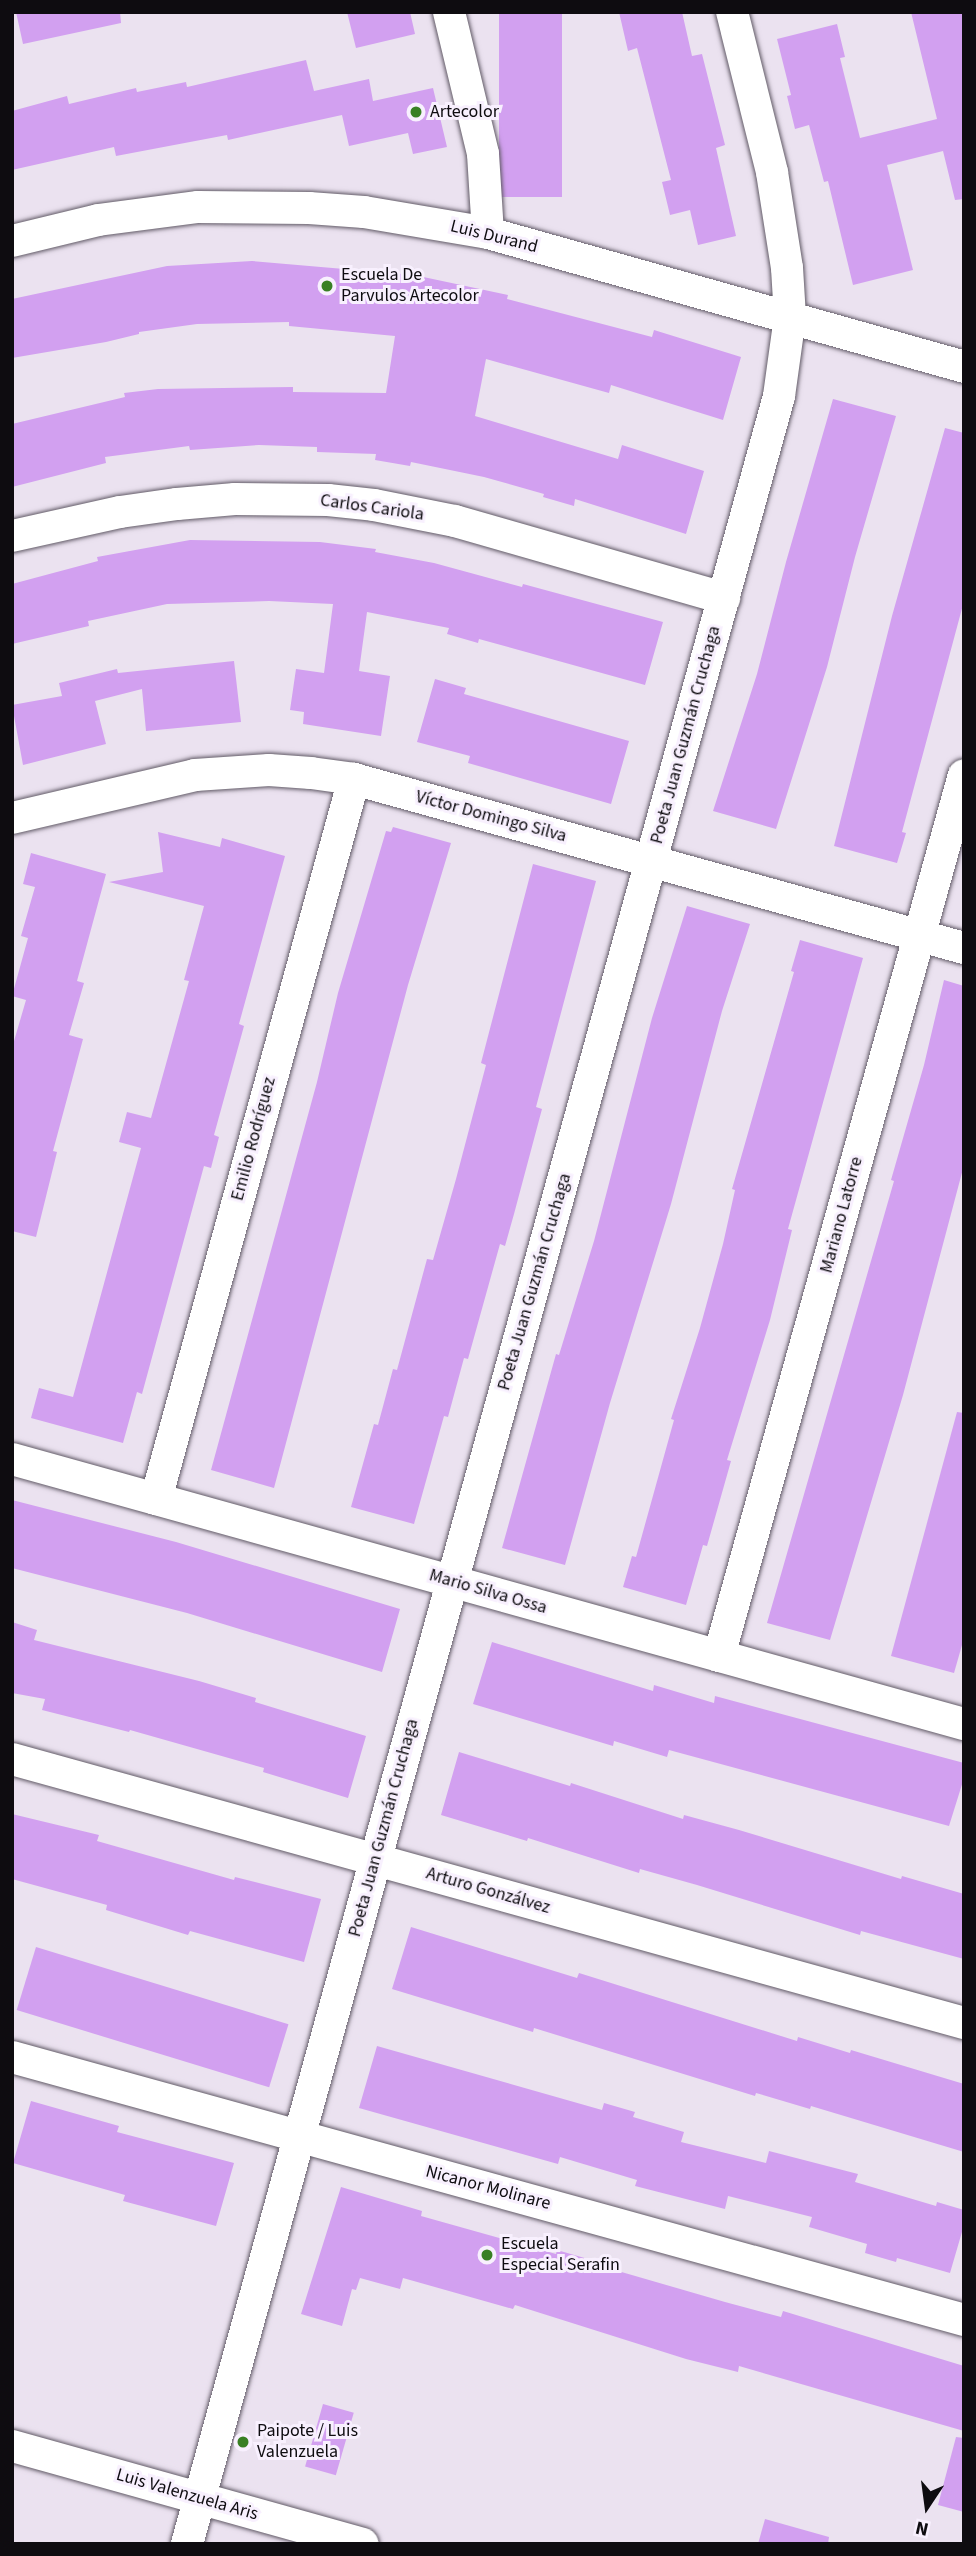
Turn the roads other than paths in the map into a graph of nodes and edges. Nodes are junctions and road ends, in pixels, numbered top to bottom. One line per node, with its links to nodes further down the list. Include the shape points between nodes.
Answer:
1 (449, 12): 3 (street, via 483,154)
2 (732, 12): 5 (street, Poeta Juan Guzmán Cruchaga, via 781,221)
3 (488, 233): 4 (street, Luis Durand, via 364,212 225,205 148,211); 5 (street, Luis Durand)
4 (12, 242)
5 (790, 317): 6 (street, Luis Durand); 8 (street, Poeta Juan Guzmán Cruchaga, via 779,396)
6 (964, 367)
7 (12, 536): 8 (street, Carlos Cariola, via 177,504 328,500 454,522)
8 (724, 598): 12 (street, Poeta Juan Guzmán Cruchaga)
9 (964, 775): 13 (street, Mariano Latorre)
10 (354, 779): 11 (street, Víctor Domingo Silva, via 269,770 195,775); 12 (street, Víctor Domingo Silva); 16 (street, Emilio Rodríguez)
11 (12, 818)
12 (652, 861): 13 (street, Víctor Domingo Silva); 17 (street, Poeta Juan Guzmán Cruchaga)
13 (919, 935): 14 (street, Víctor Domingo Silva); 18 (street, Mariano Latorre)
14 (964, 948)
15 (12, 1459): 16 (street, Mario Silva Ossa)
16 (156, 1499): 17 (street, Mario Silva Ossa)
17 (451, 1581): 18 (street, Mario Silva Ossa); 21 (street, Poeta Juan Guzmán Cruchaga)
18 (719, 1656): 19 (street, Mario Silva Ossa)
19 (964, 1724)
20 (12, 1759): 21 (street, Arturo Gonzálvez)
21 (376, 1860): 22 (street, Arturo Gonzálvez); 24 (street, Poeta Juan Guzmán Cruchaga)
22 (964, 2023)
23 (12, 2057): 24 (street, Nicanor Molinare)
24 (300, 2136): 25 (street, Nicanor Molinare); 27 (street, Poeta Juan Guzmán Cruchaga)
25 (964, 2320)
26 (12, 2446): 27 (street, Luis Valenzuela Aris)
27 (199, 2499): 28 (street, Poeta Juan Guzmán Cruchaga); 29 (street, Luis Valenzuela Aris)
28 (187, 2544)
29 (363, 2544)

